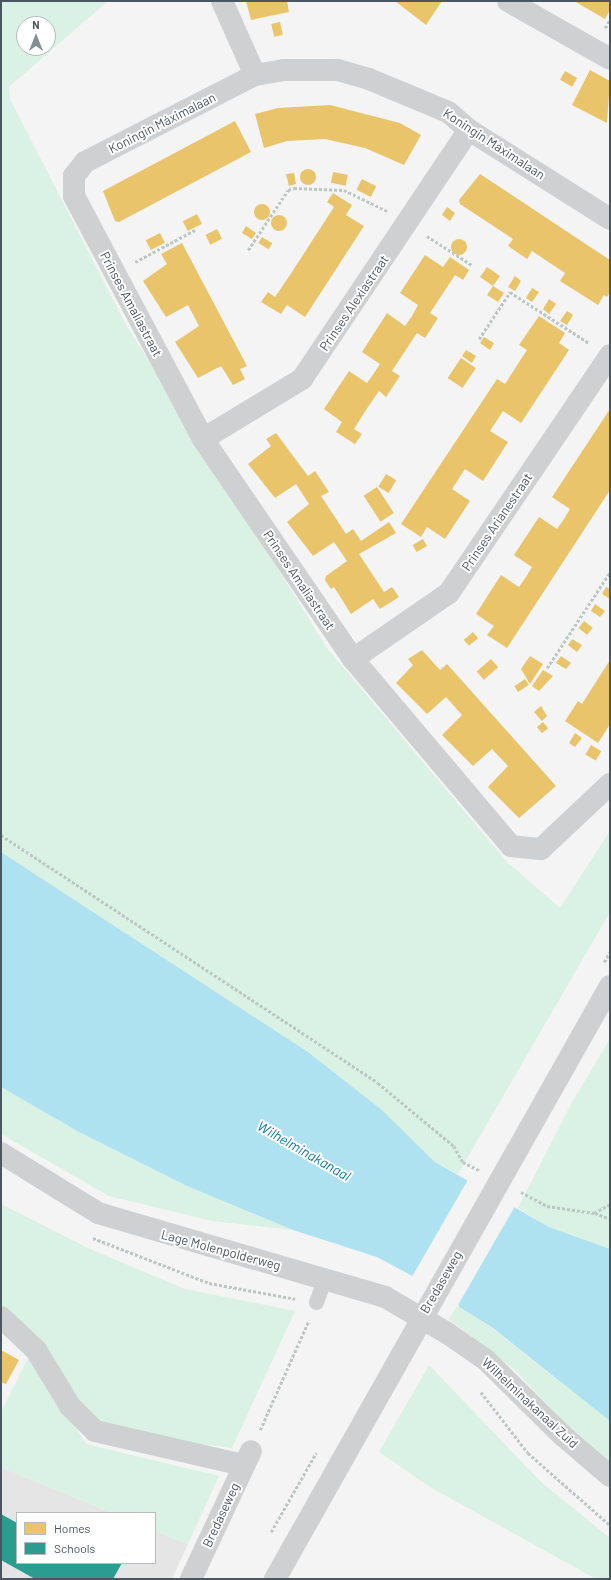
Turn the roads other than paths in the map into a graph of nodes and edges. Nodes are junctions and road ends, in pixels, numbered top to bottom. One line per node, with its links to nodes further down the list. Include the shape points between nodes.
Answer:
1 (222, 1): 4 (street)
2 (508, 1): 3 (street)
3 (610, 60)
4 (255, 75): 5 (street, Koningin Máximalaan, via 284,70 337,70 369,78 448,112); 6 (street, Koningin Máximalaan, via 85,162)
5 (469, 130): 7 (street, Koningin Máximalaan); 9 (street, Prinses Alexiastraat, via 302,380)
6 (74, 176): 9 (street, Prinses Amaliastraat, via 74,196)
7 (610, 219)
8 (610, 355): 10 (street, Prinses Arianestraat, via 449,593)
9 (204, 438): 10 (street, Prinses Amaliastraat)
10 (353, 659): 11 (street, Prinses Amaliastraat, via 511,846 542,849)
11 (610, 784)
12 (610, 986): 20 (street, Bredaseweg, via 396,1358)
13 (1, 1153): 14 (street, Lage Molenpolderweg, via 98,1212 230,1254)
14 (325, 1277): 15 (lane); 17 (street, Lage Molenpolderweg, via 385,1297)
15 (316, 1302)
16 (1, 1317): 19 (street, Bredaseweg, via 36,1350 70,1406 95,1431 248,1458)
17 (448, 1333): 18 (street, Wilhelminakanaal Zuid, via 486,1360 562,1435)
18 (610, 1476)
19 (191, 1579)
20 (275, 1579)

